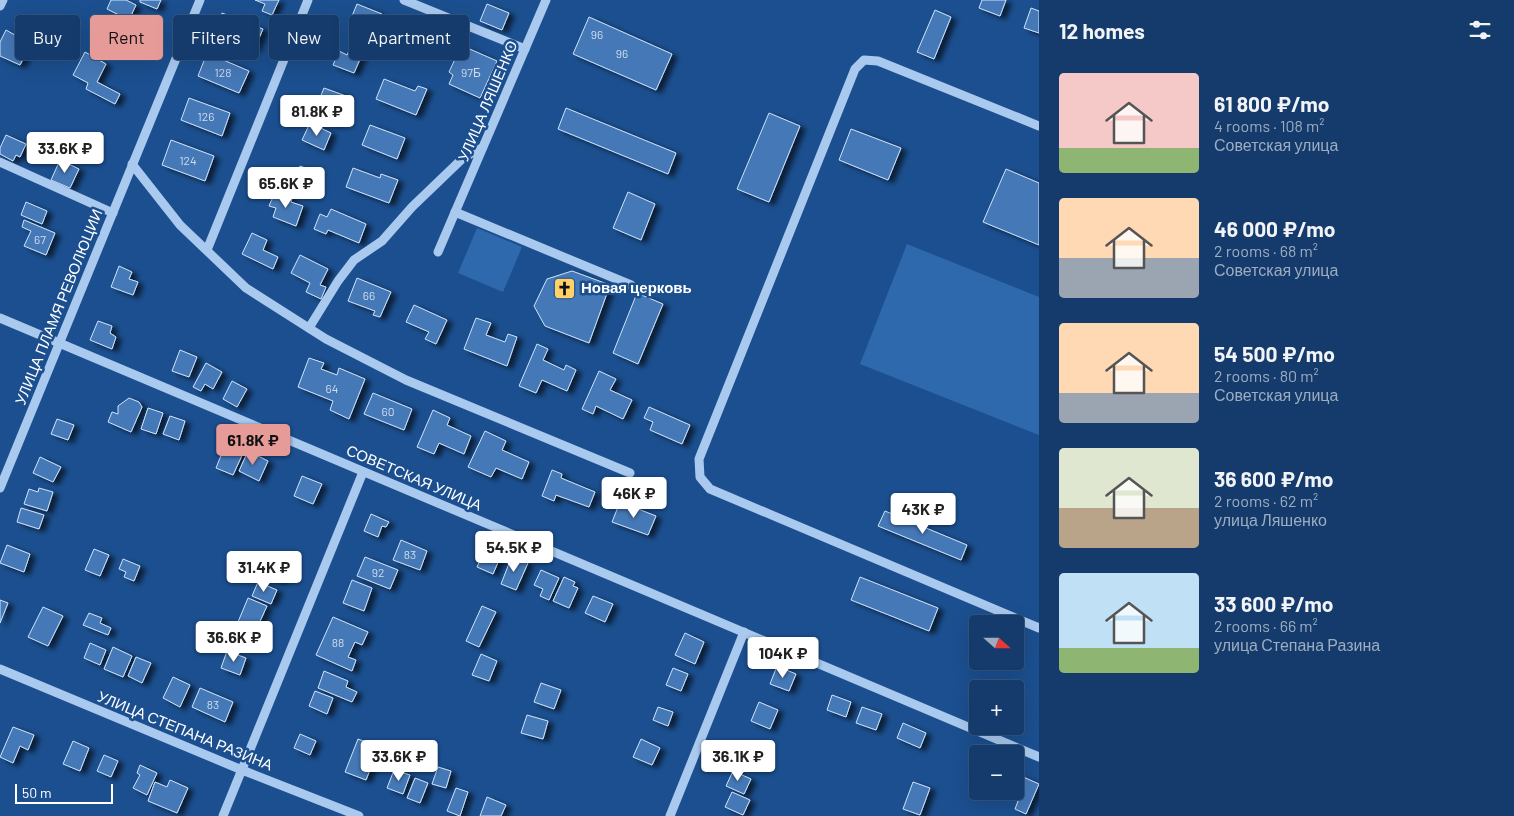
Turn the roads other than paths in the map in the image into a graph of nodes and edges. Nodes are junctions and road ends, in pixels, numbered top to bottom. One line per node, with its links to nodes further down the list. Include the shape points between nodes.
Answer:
1 (3, 0): 6 (street)
2 (200, 0): 11 (street, УЛИЦА ПЛАМЯ РЕВОЛЮЦИИ)
3 (308, 0): 14 (street)
4 (404, 0): 7 (street)
5 (546, 0): 7 (street, УЛИЦА ЛЯШЕНКО)
6 (0, 6)
7 (525, 49): 9 (street, УЛИЦА ЛЯШЕНКО)
8 (1039, 126): 23 (street, via 878,61 864,60 855,69 699,459 700,477 710,489)
9 (482, 148): 13 (street, УЛИЦА ЛЯШЕНКО); 18 (street, via 463,158 382,241 354,260)
10 (0, 162): 12 (street)
11 (132, 164): 12 (street, УЛИЦА ПЛАМЯ РЕВОЛЮЦИИ); 14 (street, via 180,225)
12 (113, 212): 19 (street, УЛИЦА ПЛАМЯ РЕВОЛЮЦИИ)
13 (455, 212): 15 (street, УЛИЦА ЛЯШЕНКО); 16 (street)
14 (207, 250): 18 (street, via 246,288)
15 (438, 252)
16 (631, 285)
17 (0, 318): 19 (street, СОВЕТСКАЯ УЛИЦА)
18 (309, 328): 21 (street, via 406,380)
19 (59, 344): 20 (street, СОВЕТСКАЯ УЛИЦА); 22 (street, УЛИЦА ПЛАМЯ РЕВОЛЮЦИИ)
20 (363, 472): 24 (street, СОВЕТСКАЯ УЛИЦА); 27 (street)
21 (630, 473)
22 (0, 488)
23 (1039, 628)
24 (744, 632): 26 (street, СОВЕТСКАЯ УЛИЦА); 30 (street)
25 (0, 669): 27 (street, УЛИЦА СТЕПАНА РАЗИНА)
26 (1039, 757)
27 (242, 770): 28 (street); 29 (street, УЛИЦА СТЕПАНА РАЗИНА)
28 (223, 816)
29 (359, 816)
30 (670, 816)

